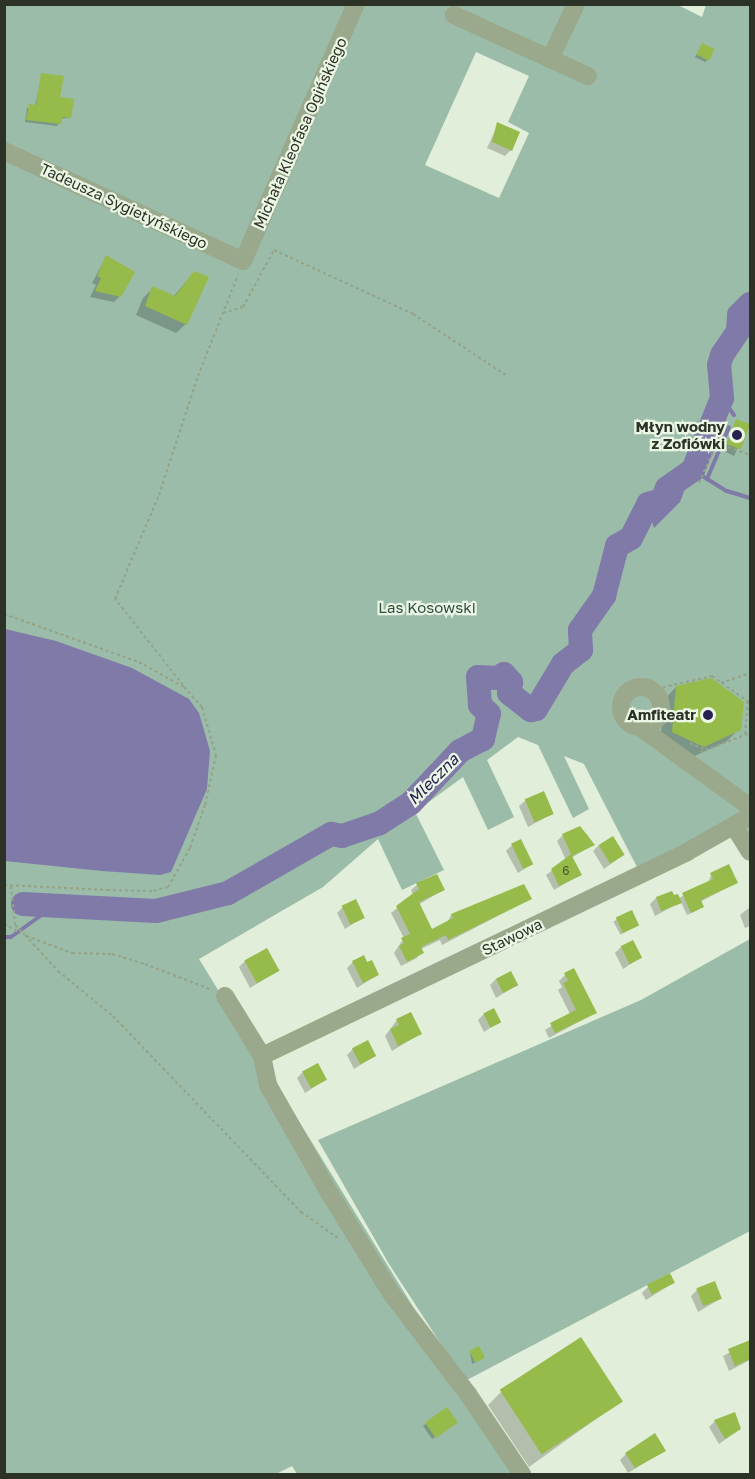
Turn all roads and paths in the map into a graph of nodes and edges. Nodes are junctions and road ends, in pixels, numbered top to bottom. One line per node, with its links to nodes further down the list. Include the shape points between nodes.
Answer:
1 (356, 4): 7 (street, Michała Kleofasa Ogińskiego)
2 (576, 4): 4 (street)
3 (454, 15): 4 (street)
4 (550, 59): 5 (street)
5 (588, 76)
6 (4, 151): 7 (street, Tadeusza Sygietyńskiego)
7 (243, 261): 8 (path)
8 (223, 313): 9 (path, via 243,307 274,250 413,314); 17 (path, via 159,495 115,599)
9 (507, 376)
10 (723, 430): 11 (path)
11 (717, 443): 12 (path); 13 (path)
12 (750, 455)
13 (699, 483)
14 (4, 614): 17 (path, via 139,662)
15 (750, 673): 16 (path)
16 (721, 683): 18 (path, via 712,676); 19 (path)
17 (184, 687): 29 (path, via 202,707 216,755 206,805 168,887 152,891)
18 (651, 690): 20 (street, via 661,702 660,715); 20 (street, via 635,688 622,701 626,720)
19 (749, 702): 22 (path)
20 (641, 728): 23 (street)
21 (750, 733): 22 (path)
22 (744, 735): 23 (path)
23 (683, 758): 24 (street)
24 (750, 807)
25 (750, 816): 26 (street, Stawowa)
26 (735, 828): 27 (street); 33 (street, Stawowa)
27 (750, 852)
28 (4, 885): 29 (path)
29 (11, 885): 31 (path, via 15,925)
30 (4, 924): 31 (path)
31 (25, 935): 32 (path, via 72,953 112,954 145,964); 34 (path, via 58,971 113,1016 302,1212)
32 (225, 996): 33 (street)
33 (262, 1056): 35 (street, via 268,1084 391,1293 468,1394)
34 (344, 1242)
35 (522, 1474)

